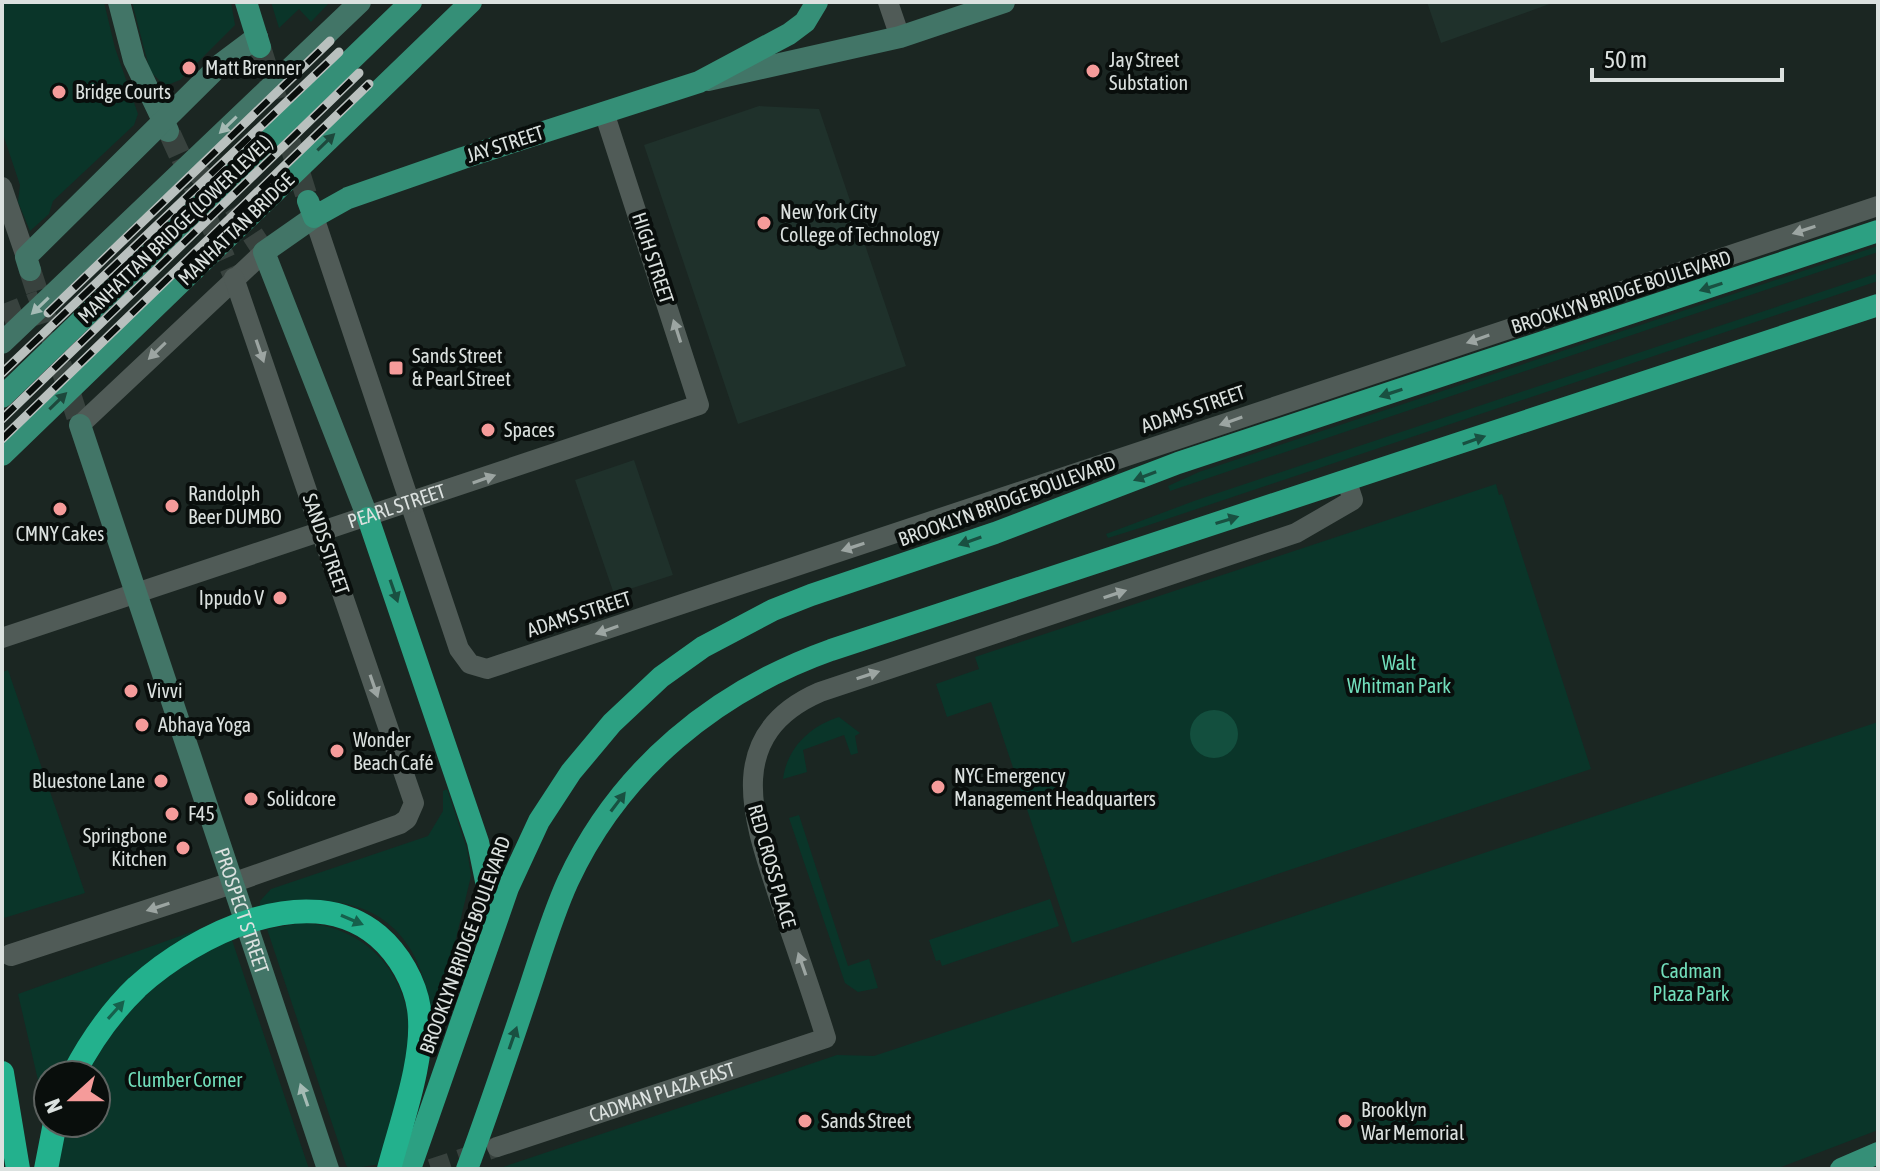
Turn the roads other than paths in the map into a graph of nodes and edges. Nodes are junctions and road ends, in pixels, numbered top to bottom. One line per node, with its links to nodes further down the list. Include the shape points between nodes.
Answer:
1 (119, 2): 14 (main road, via 134,60)
2 (246, 2): 14 (main road, via 258,42 221,64)
3 (351, 2): 10 (main road)
4 (360, 2): 10 (main road)
5 (411, 2): 24 (main road, MANHATTAN BRIDGE (LOWER LEVEL))
6 (471, 2): 27 (main road, MANHATTAN BRIDGE, one-way to 6)
7 (817, 2): 12 (main road, via 805,22 789,34)
8 (888, 2): 11 (street)
9 (1004, 2): 11 (main road, JAY STREET)
10 (324, 32): 23 (main road, one-way to 23)
11 (900, 37): 12 (main road, JAY STREET)
12 (699, 82): 13 (main road, JAY STREET)
13 (604, 112): 17 (main road, JAY STREET); 25 (street, HIGH STREET, one-way to 13)
14 (167, 127): 20 (main road)
15 (2, 187): 20 (street)
16 (1878, 206): 29 (street, ADAMS STREET, one-way to 29, via 487,669 470,664 459,649)
17 (311, 209): 19 (main road, JAY STREET); 29 (street)
18 (1878, 231): 36 (highway, BROOKLYN BRIDGE BOULEVARD, one-way to 36, via 1189,459 811,595 727,633 644,692 571,772 522,854)
19 (264, 252): 21 (street, JAY STREET); 30 (main road)
20 (28, 264)
21 (234, 278): 26 (street, JAY STREET, one-way to 26); 31 (street, SANDS STREET, one-way to 31)
22 (1878, 305): 28 (highway, one-way to 22)
23 (2, 343)
24 (2, 397)
25 (699, 405): 29 (street, PEARL STREET, one-way to 25)
26 (80, 425): 32 (main road, PROSPECT STREET)
27 (2, 455)
28 (1350, 491): 37 (street, RED CROSS PLACE, one-way to 28, via 751,798 759,747 774,722 820,692 1281,539 1310,527); 48 (highway, one-way to 28, via 568,881 629,787 705,713 807,659)
29 (410, 504): 30 (street, PEARL STREET)
30 (368, 518): 31 (street, PEARL STREET); 36 (highway, one-way to 36, via 484,867 488,913)
31 (322, 533): 32 (street, PEARL STREET); 34 (street, SANDS STREET, one-way to 34, via 412,795 412,812 400,824)
32 (136, 594): 33 (street, PEARL STREET); 34 (main road, PROSPECT STREET)
33 (2, 638)
34 (232, 883): 35 (street, one-way to 35); 45 (main road, PROSPECT STREET, one-way to 34)
35 (11, 955)
36 (481, 973): 47 (highway, BROOKLYN BRIDGE BOULEVARD)
37 (826, 1038): 41 (street, CADMAN PLAZA EAST)
38 (83, 1059): 46 (highway, one-way to 46, via 138,987 217,935 276,915 324,911 351,918 383,940 416,996 420,1033)
39 (2, 1073): 43 (highway)
40 (52, 1139): 44 (highway)
41 (497, 1147)
42 (1878, 1153): 49 (main road)
43 (18, 1169)
44 (46, 1169)
45 (328, 1169)
46 (389, 1169)
47 (410, 1169)
48 (467, 1169)
49 (1841, 1169)

